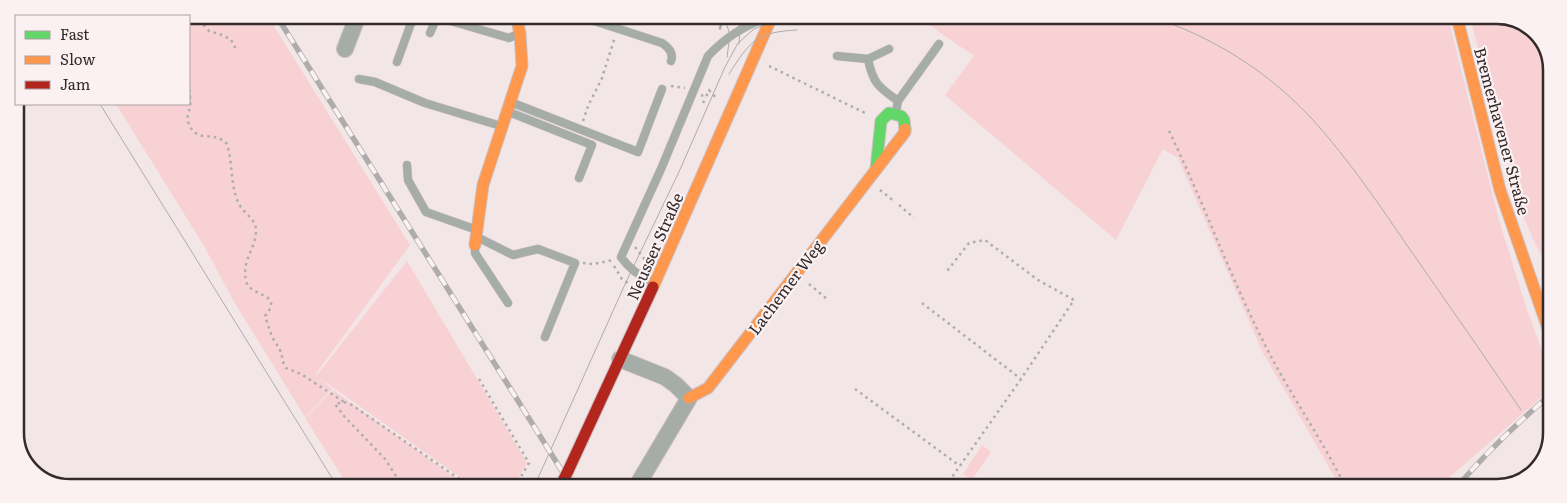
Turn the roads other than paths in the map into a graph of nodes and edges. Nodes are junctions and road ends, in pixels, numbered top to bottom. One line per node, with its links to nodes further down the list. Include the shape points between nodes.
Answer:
1 (355, 24): 13 (street)
2 (411, 24): 18 (lane)
3 (434, 24): 10 (lane)
4 (461, 24): 11 (lane, via 509,38)
5 (518, 24): 11 (main road)
6 (603, 24): 17 (lane, via 662,43 670,50)
7 (752, 24): 30 (lane, via 720,43 708,56 621,257 633,270)
8 (768, 24): 30 (main road, Neusser Straße)
9 (1459, 24): 29 (main road, Bremerhavener Straße, via 1500,190)
10 (430, 33)
11 (520, 33): 22 (main road, via 522,66)
12 (939, 44): 21 (lane)
13 (345, 49)
14 (889, 49): 16 (lane)
15 (837, 56): 16 (lane)
16 (868, 59): 21 (lane, via 871,75)
17 (671, 61)
18 (397, 62)
19 (359, 79): 24 (lane, via 375,82 424,103)
20 (662, 89): 22 (lane, via 638,152)
21 (898, 101): 23 (lane)
22 (509, 106): 24 (main road); 27 (lane, via 592,145)
23 (896, 114): 26 (main road, via 889,113 881,121); 26 (main road, Lachemer Weg, via 906,122 905,132)
24 (503, 126): 28 (main road, via 483,185)
25 (407, 165): 28 (lane, via 408,180 426,212)
26 (876, 169): 36 (main road, Lachemer Weg, via 708,388)
27 (580, 178)
28 (477, 238): 32 (lane, via 475,254); 34 (lane, via 513,255 538,249 575,263)
29 (1521, 253): 31 (main road, Bremerhavener Straße); 33 (main road, Bremerhavener Straße)
30 (655, 283): 35 (main road, Neusser Straße)
31 (1543, 286)
32 (508, 303)
33 (1543, 315)
34 (545, 337)
35 (620, 358): 36 (street, via 665,377); 37 (main road, Neusser Straße, bridge)
36 (689, 398): 38 (street, Lachemer Weg)
37 (564, 479)
38 (642, 479)

